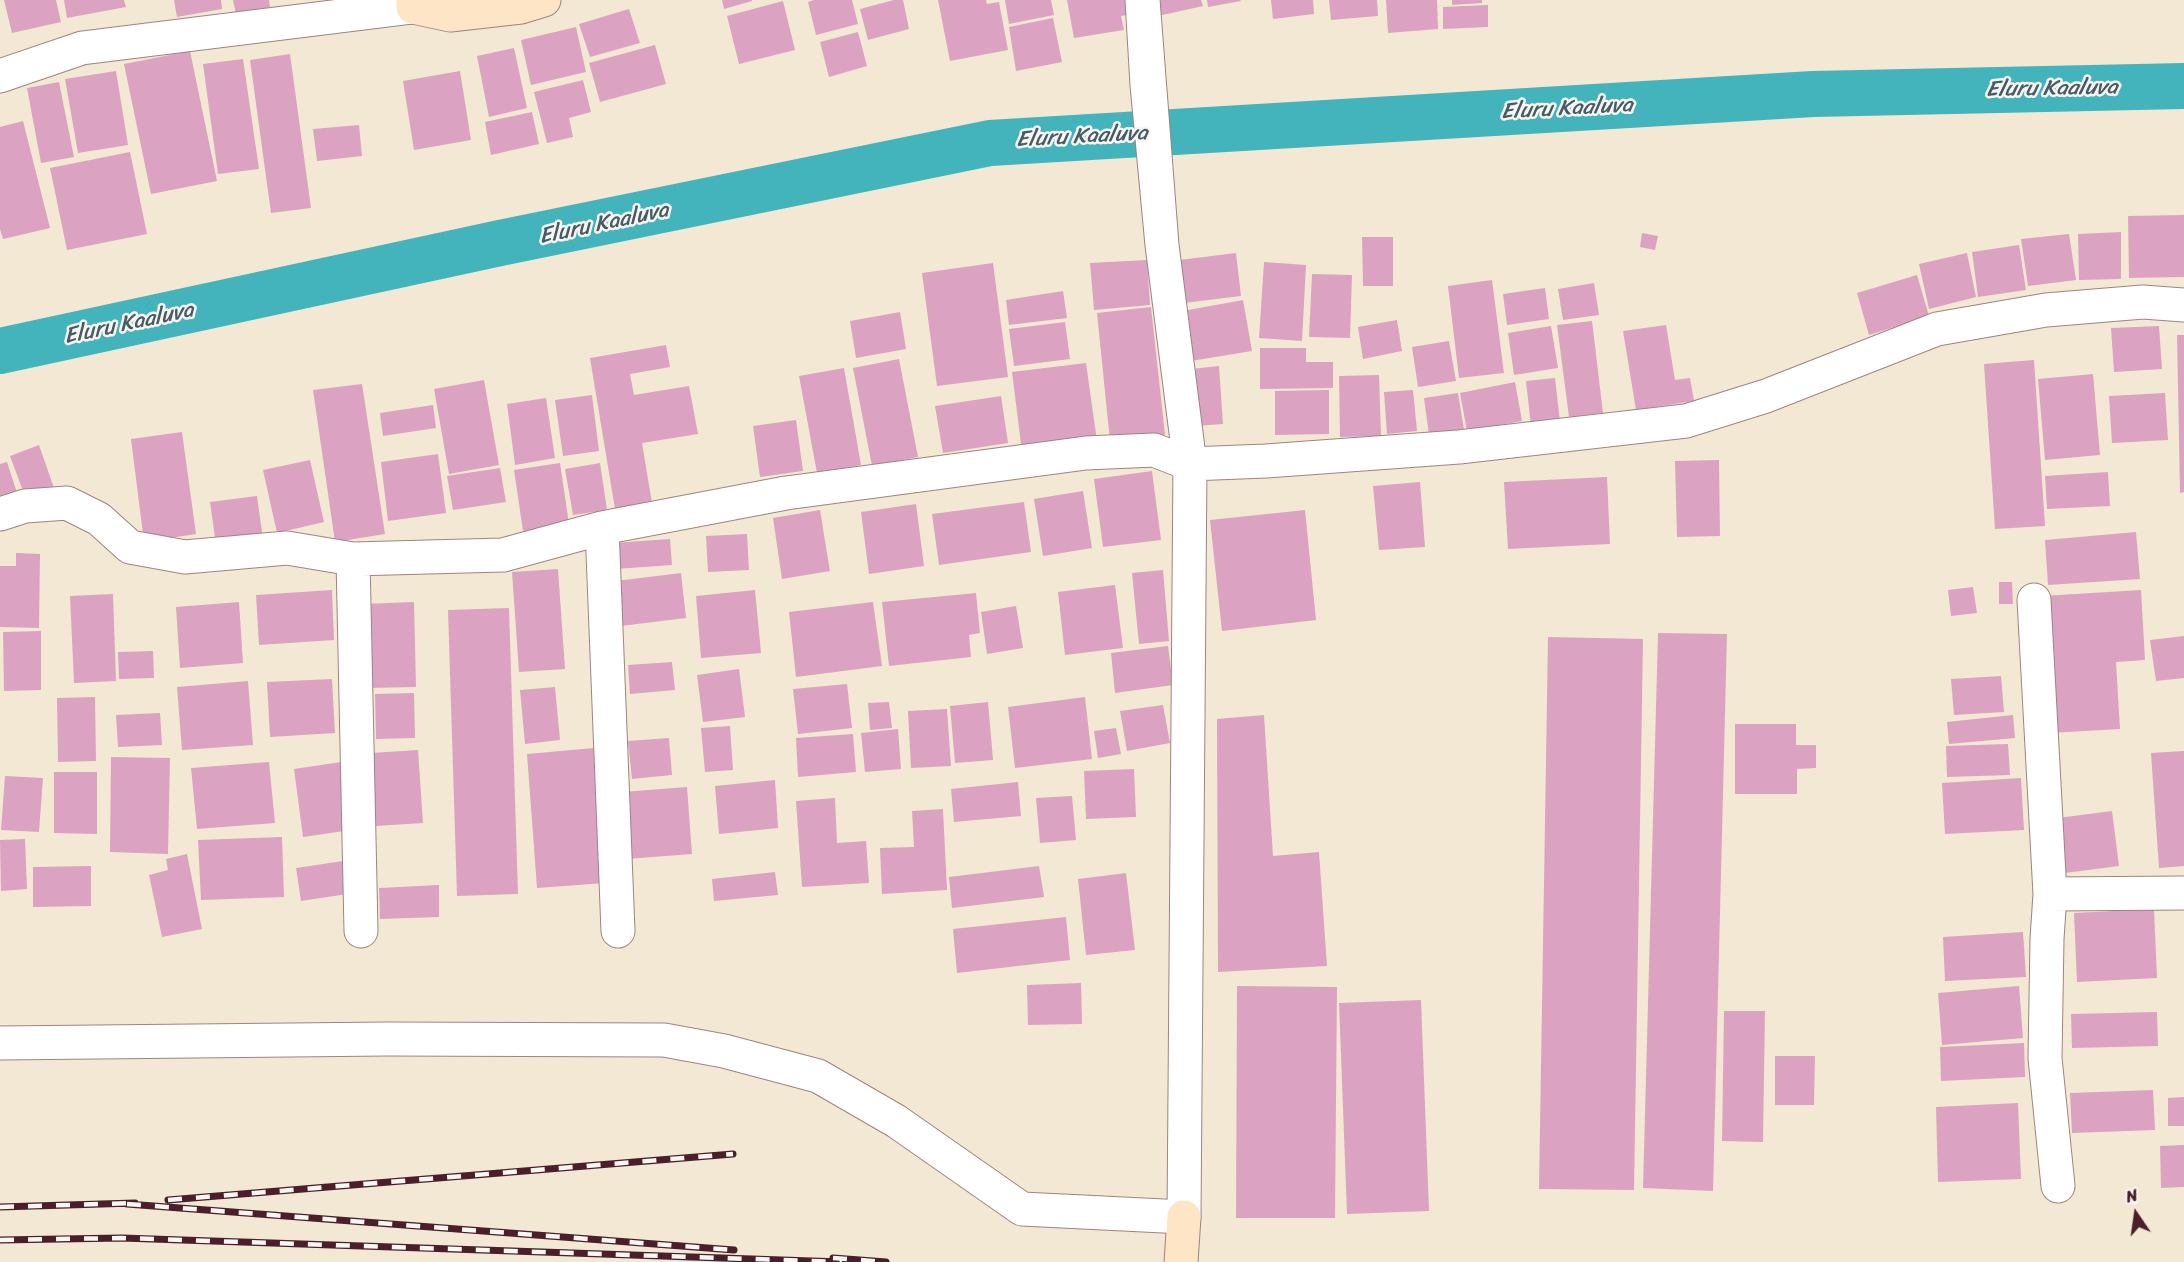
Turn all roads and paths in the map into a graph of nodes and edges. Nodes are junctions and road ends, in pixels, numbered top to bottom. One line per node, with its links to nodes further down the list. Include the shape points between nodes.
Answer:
1 (544, 0): 3 (street, via 521,7 450,15)
2 (1143, 0): 6 (street, via 1162,244)
3 (413, 4): 4 (street, via 82,48)
4 (0, 76)
5 (2184, 304): 6 (street, via 2143,302 2046,310 1937,329 1766,396 1686,421 1459,447)
6 (1190, 464): 8 (street, via 1154,450 1086,453 786,493); 17 (street)
7 (0, 514): 9 (street, via 25,506 67,503 99,519 130,547 185,557 287,548)
8 (602, 528): 9 (street, via 503,555); 14 (street)
9 (353, 559): 13 (street)
10 (2034, 600): 12 (street)
11 (2184, 892): 12 (street)
12 (2050, 894): 16 (street, via 2045,1058)
13 (361, 931)
14 (618, 931)
15 (0, 1044): 17 (street, via 664,1040 818,1076 896,1121 1022,1209)
16 (2058, 1186)
17 (1184, 1217): 18 (street)
18 (1181, 1262)

